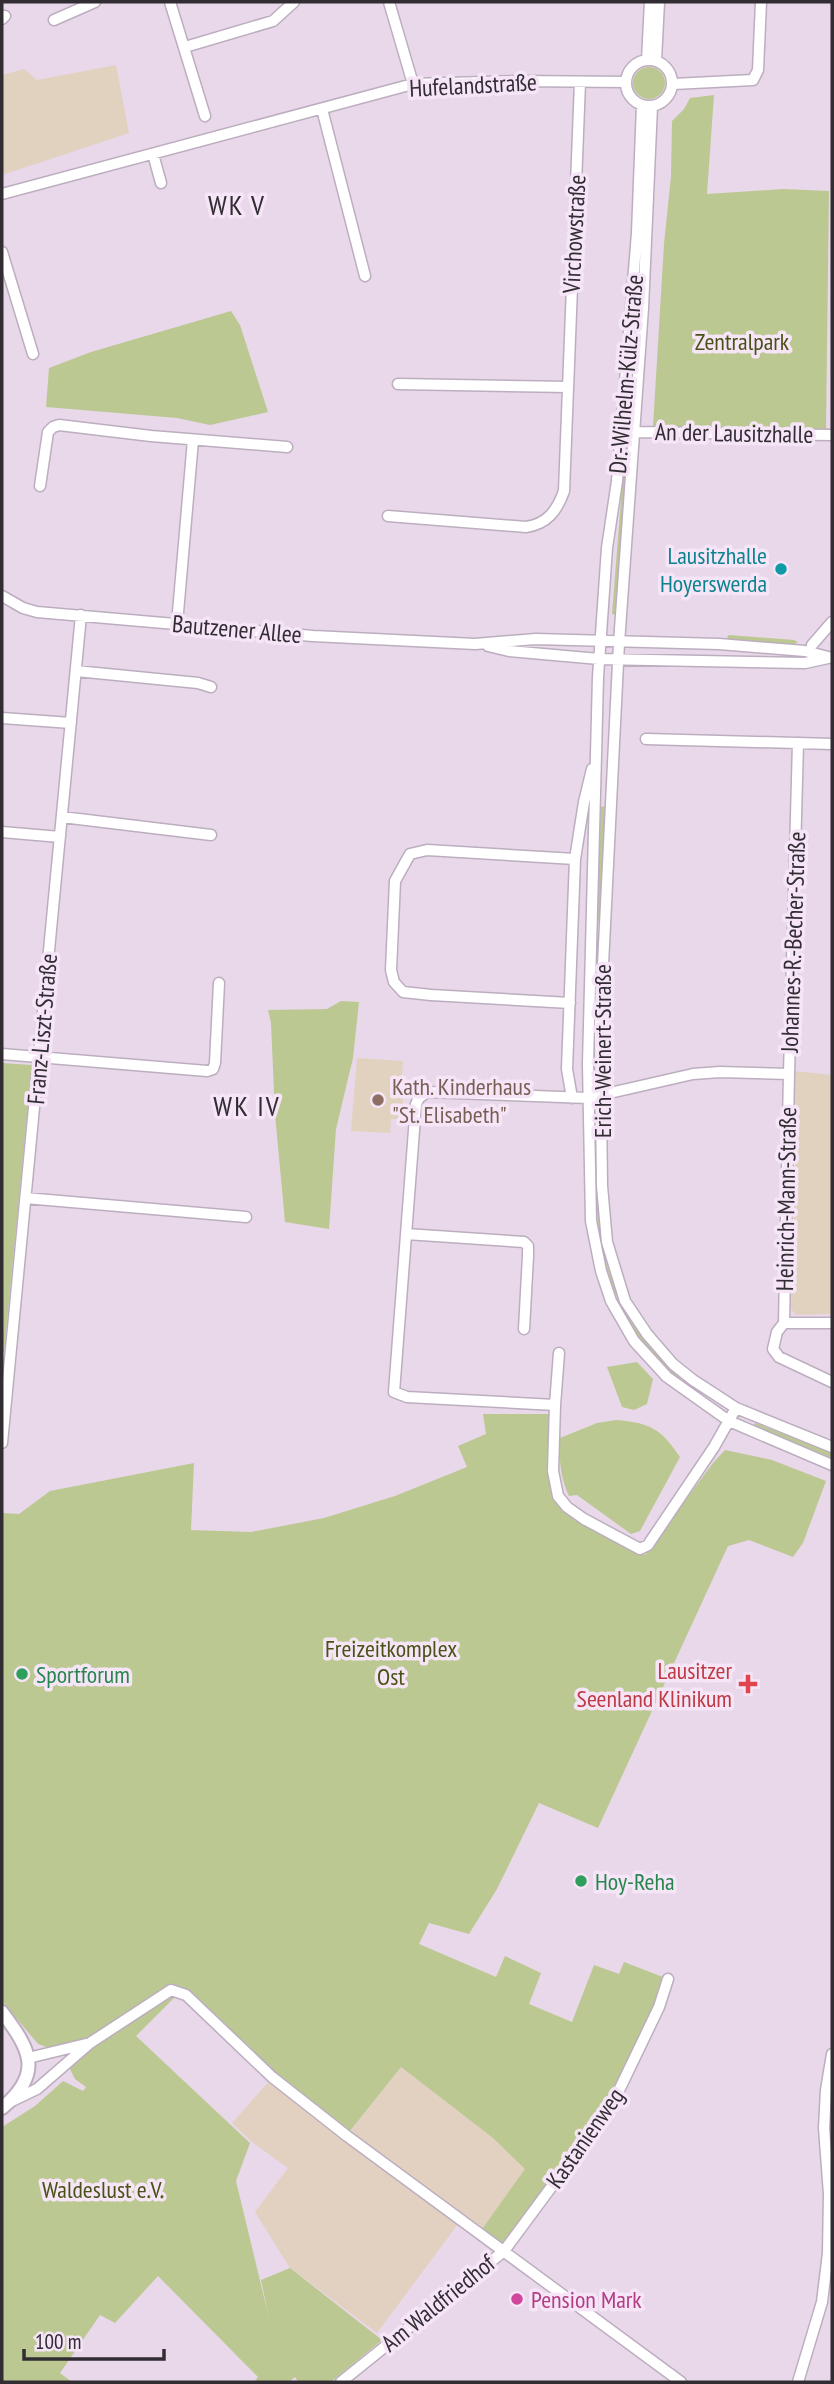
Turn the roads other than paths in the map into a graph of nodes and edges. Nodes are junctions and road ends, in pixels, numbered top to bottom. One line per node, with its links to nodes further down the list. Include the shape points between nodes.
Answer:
1 (95, 2): 8 (street)
2 (170, 2): 9 (street)
3 (294, 2): 9 (street, via 273,20)
4 (389, 2): 14 (street)
5 (650, 2): 10 (street)
6 (659, 2): 10 (street)
7 (761, 2): 13 (street, via 758,70 753,80)
8 (54, 20)
9 (185, 47): 17 (street)
10 (652, 60): 12 (street, via 632,67); 13 (street, via 668,69)
11 (580, 82): 12 (street, Hufelandstraße); 14 (street, Hufelandstraße); 25 (street, Virchowstraße)
12 (626, 82): 15 (street, via 630,96)
13 (673, 84): 15 (street, via 666,99)
14 (413, 85): 16 (street, Hufelandstraße)
15 (647, 106): 26 (street, Dr.-Wilhelm-Külz-Straße); 36 (street, Dr.-Wilhelm-Külz-Straße)
16 (322, 109): 18 (street, Hufelandstraße); 22 (street)
17 (205, 116)
18 (153, 154): 19 (street); 20 (street, Hufelandstraße)
19 (161, 183)
20 (2, 194)
21 (2, 252): 23 (street)
22 (365, 276)
23 (33, 354)
24 (398, 384): 25 (street)
25 (568, 387): 31 (street, Virchowstraße, via 564,491 558,507 544,520 526,527)
26 (636, 432): 27 (street, An der Lausitzhalle); 37 (street, Dr.-Wilhelm-Külz-Straße)
27 (832, 435)
28 (193, 440): 29 (street); 30 (street, via 59,425 47,438); 35 (street)
29 (287, 447)
30 (40, 486)
31 (388, 516)
32 (2, 596): 33 (street, Bautzener Allee, via 37,612)
33 (81, 615): 35 (street, Bautzener Allee); 43 (street, Franz-Liszt-Straße)
34 (832, 622): 39 (street)
35 (177, 624): 38 (street, Bautzener Allee)
36 (600, 642): 37 (street, Bautzener Allee); 38 (street, Bautzener Allee, via 537,639); 41 (street, Erich-Weinert-Straße)
37 (619, 643): 40 (street, Bautzener Allee, via 785,649); 42 (street, Erich-Weinert-Straße)
38 (475, 644): 41 (street, Bautzener Allee)
39 (812, 645)
40 (830, 658): 42 (street, Bautzener Allee, via 806,663)
41 (599, 659): 42 (street, Bautzener Allee); 50 (street, Erich-Weinert-Straße)
42 (618, 659): 61 (street, Erich-Weinert-Straße)
43 (76, 671): 44 (street); 46 (street, Franz-Liszt-Straße)
44 (211, 687)
45 (2, 718): 46 (street)
46 (71, 723): 51 (street, Franz-Liszt-Straße)
47 (646, 739): 48 (street)
48 (798, 743): 49 (street); 60 (street, Johannes-R.-Becher-Straße)
49 (832, 744)
50 (597, 752): 55 (street, Erich-Weinert-Straße); 63 (street, Erich-Weinert-Straße)
51 (62, 817): 53 (street); 54 (street, Franz-Liszt-Straße)
52 (2, 832): 54 (street)
53 (211, 835)
54 (60, 837): 59 (street, Franz-Liszt-Straße)
55 (575, 859): 57 (street, Erich-Weinert-Straße); 57 (street, via 427,850 410,854 394,881 391,970 402,992)
56 (219, 983): 59 (street, via 213,1069)
57 (570, 1003): 62 (street, Erich-Weinert-Straße, via 567,1069)
58 (2, 1054): 59 (street)
59 (39, 1058): 64 (street, Franz-Liszt-Straße)
60 (789, 1074): 61 (street, Johannes-R.-Becher-Straße, via 693,1074); 67 (street, Heinrich-Mann-Straße)
61 (600, 1096): 63 (street, Johannes-R.-Becher-Straße); 74 (street, Erich-Weinert-Straße, via 607,1241 625,1301 673,1364)
62 (572, 1098): 63 (street, Johannes-R.-Becher-Straße); 66 (street, Johannes-R.-Becher-Straße, via 424,1093 416,1104)
63 (588, 1098): 75 (street, Erich-Weinert-Straße, via 591,1221 611,1301 634,1341 667,1377)
64 (25, 1198): 65 (street); 71 (street, Franz-Liszt-Straße)
65 (246, 1217)
66 (405, 1234): 69 (street, via 524,1242 528,1246); 73 (street, via 394,1392 407,1397)
67 (784, 1323): 68 (street, Heinrich-Mann-Straße); 72 (street, Heinrich-Mann-Straße, via 774,1352)
68 (832, 1323)
69 (524, 1329)
70 (559, 1353): 73 (street)
71 (6, 1358): 76 (street, Franz-Liszt-Straße)
72 (832, 1382)
73 (555, 1405): 75 (street, via 553,1471 558,1496 584,1519 640,1549 648,1545)
74 (736, 1408): 75 (street); 77 (street, Erich-Weinert-Straße)
75 (729, 1421): 78 (street, Erich-Weinert-Straße)
76 (2, 1443)
77 (832, 1447)
78 (832, 1465)
79 (668, 1979): 86 (street, Kastanienweg, via 612,2105)
80 (2, 2012): 83 (main road, via 22,2038)
81 (90, 2043): 83 (street); 84 (street, via 37,2089); 86 (street, via 171,1990 186,1995 272,2077)
82 (832, 2054): 85 (street, via 824,2128)
83 (28, 2058): 84 (main road, via 20,2088)
84 (5, 2106)
85 (831, 2194): 89 (street, via 824,2292)
86 (503, 2251): 87 (street, Am Waldfriedhof); 88 (street)
87 (341, 2382)
88 (681, 2382)
89 (798, 2382)

